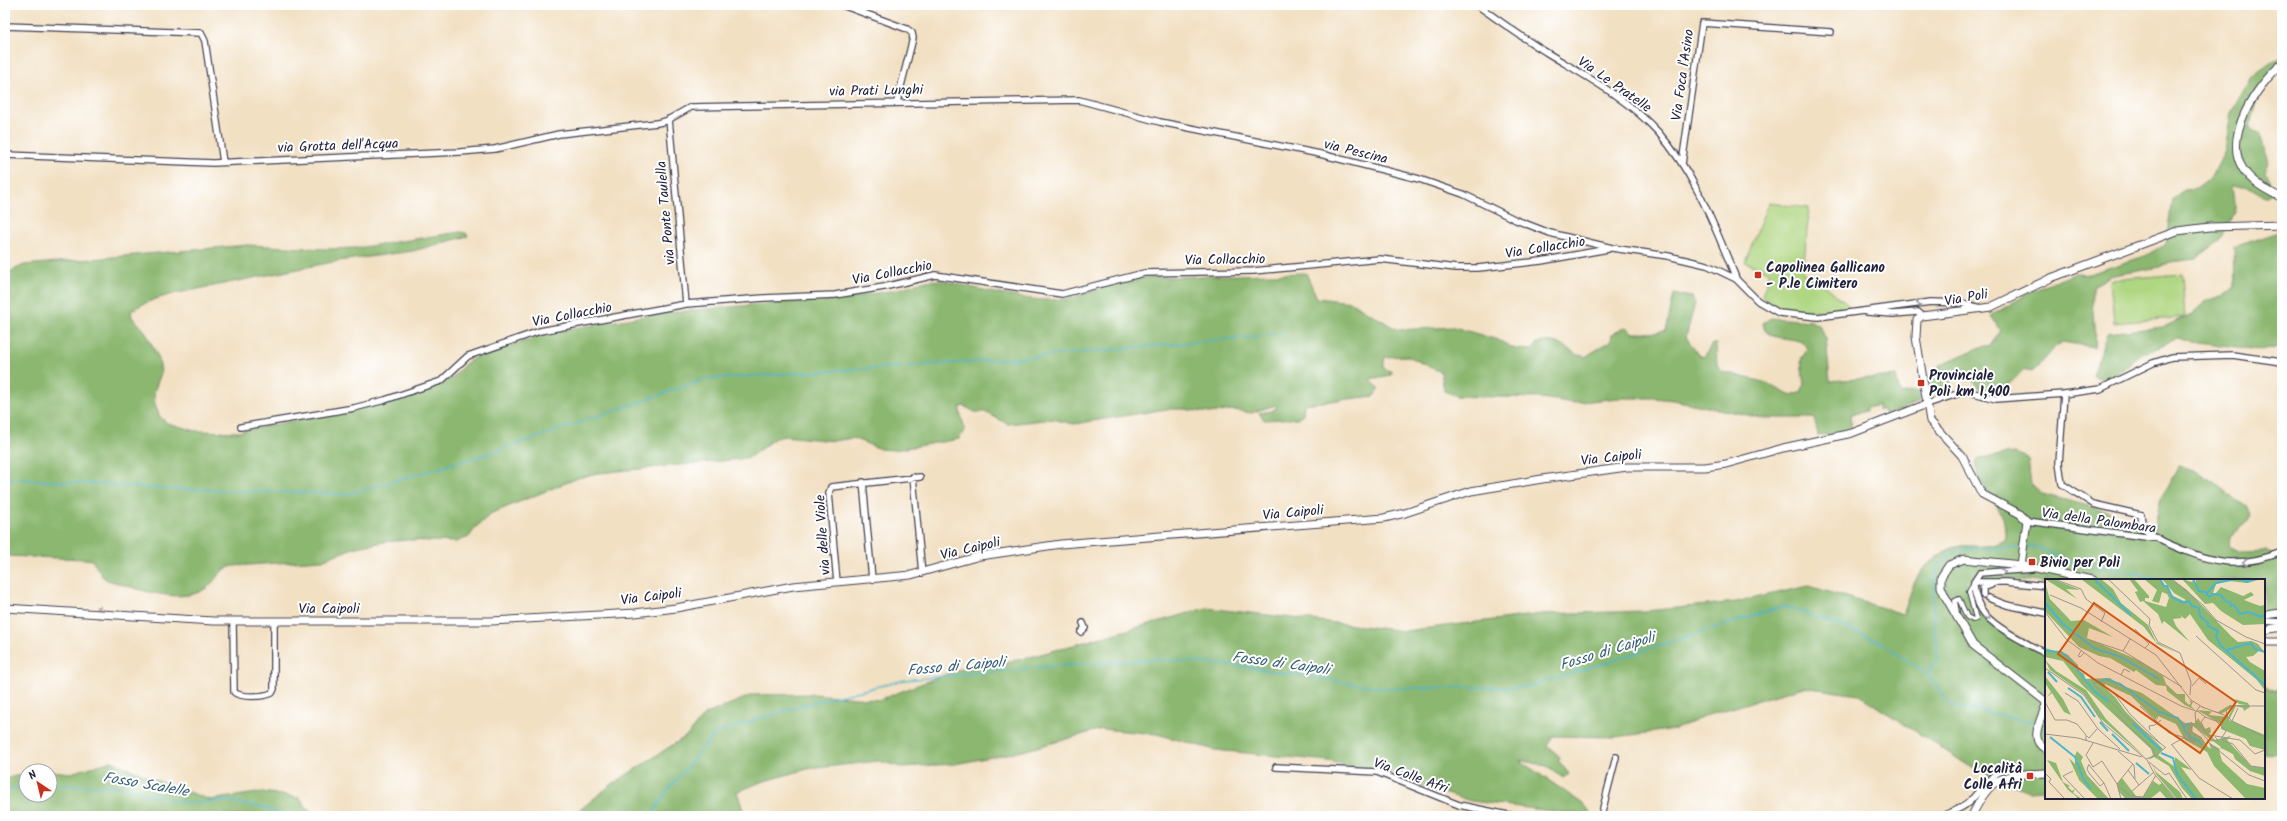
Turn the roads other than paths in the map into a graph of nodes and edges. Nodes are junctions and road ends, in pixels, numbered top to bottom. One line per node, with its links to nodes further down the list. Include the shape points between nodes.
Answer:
1 (842, 5): 7 (street, via 907,28 912,33 913,38)
2 (1476, 5): 11 (street, Via Le Pratelle, via 1528,41 1611,92 1639,113 1664,138)
3 (5, 26): 10 (street, via 201,33 205,41)
4 (1831, 32): 11 (street, Via Foca l'Asino, via 1702,22)
5 (2282, 64): 12 (street, via 2263,83 2250,102 2237,146 2240,162 2247,174 2265,189)
6 (1086, 101): 7 (street, via Prati Lunghi, via 1066,99); 14 (street, via Pescina, via 1160,122 1320,154 1429,182 1463,194 1529,226)
7 (897, 102): 8 (street, via Prati Lunghi, via 691,107 683,109)
8 (669, 119): 10 (street, via Grotta dell'Acqua, via 649,124 556,135 475,151); 16 (street, via Ponte Taulella)
9 (5, 155): 10 (street, via Grotta dell'Acqua)
10 (223, 162)
11 (1682, 164): 15 (street, Via Le Pratelle, via 1711,218)
12 (2282, 198)
13 (2282, 225): 17 (street, Via Poli, via 2205,227 2173,232 2051,278)
14 (1612, 248): 15 (street, via 1704,264); 16 (street, Via Collacchio, via 1541,261 1481,268 1456,268 1380,259 1253,271 1140,273 1060,294 931,275 884,287 835,295)
15 (1736, 279): 18 (street, via 1761,303 1780,313 1815,317)
16 (686, 304): 23 (street, Via Collacchio, via 544,330 468,356 443,380 392,398 354,408)
17 (1985, 309): 18 (street, one-way to 18, via 1965,304 1931,302); 19 (street, Via Poli)
18 (1861, 312): 19 (street, via 1918,312)
19 (1922, 316): 22 (street, via 1916,322 1915,332)
20 (2282, 362): 21 (street, via 2232,355 2172,357 2158,361 2100,389)
21 (2064, 394): 22 (street, via 1996,399 1966,391); 28 (street, via 2059,463 2062,484 2093,504 2141,515 2143,529)
22 (1927, 404): 27 (street, via 1932,424 1962,456 1981,492 2020,514); 32 (street, Via Caipoli, via 1846,435 1783,448 1721,465 1619,468 1471,491 1384,518 1062,544 980,556)
23 (241, 427)
24 (920, 476): 25 (street)
25 (913, 477): 26 (street); 32 (street)
26 (863, 482): 33 (street); 35 (street, via delle Viole, via 831,487 829,493)
27 (2027, 524): 28 (street, Via della Palombara, via 2144,536); 30 (street)
28 (2164, 542): 29 (street, Via della Palombara, one-way to 28, via 2256,561 2231,562 2204,558)
29 (2282, 552)
30 (2021, 565): 31 (street); 43 (street, via 1964,559 1948,565 1943,571 1940,583)
31 (2038, 568): 34 (street); 36 (street, one-way to 31, via 1976,576 1981,573)
32 (922, 573): 33 (street, Via Caipoli)
33 (872, 579): 35 (street, Via Caipoli)
34 (2088, 579)
35 (837, 582): 45 (street, Via Caipoli, via 780,588 640,612 497,621)
36 (1974, 582): 37 (street); 43 (street, via 1969,592 1976,619 1966,617 1959,599 1955,601); 54 (street, one-way to 54, via 1977,602 1994,625)
37 (2006, 582): 38 (street); 40 (street, via 2002,585 1986,585 1982,590 1986,597 2007,605)
38 (2045, 586)
39 (5, 608): 44 (street, Via Caipoli)
40 (2045, 613)
41 (2282, 613): 42 (street)
42 (2265, 615)
43 (1957, 619): 55 (street, via 1978,651)
44 (233, 621): 45 (street, Via Caipoli); 45 (street, via 234,692 239,695 268,695 274,689)
45 (274, 621)
46 (2265, 621): 47 (street)
47 (2282, 622)
48 (1083, 623): 51 (street, via 1085,628)
49 (2282, 627): 50 (street)
50 (2265, 630)
51 (1081, 632)
52 (2266, 641): 53 (street)
53 (2282, 642)
54 (2045, 652)
55 (2045, 700): 56 (street, via 2036,734 2037,742)
56 (2045, 748)
57 (1616, 758): 62 (street)
58 (1276, 767): 61 (street, Via Colle Afri, via 1374,772 1459,805)
59 (2020, 773): 60 (street); 63 (street, via 2010,770 1995,775 1969,803); 64 (street, via 2002,779 1991,787)
60 (2045, 773)
61 (1513, 816)
62 (1601, 816)
63 (1943, 816)
64 (1972, 816)

